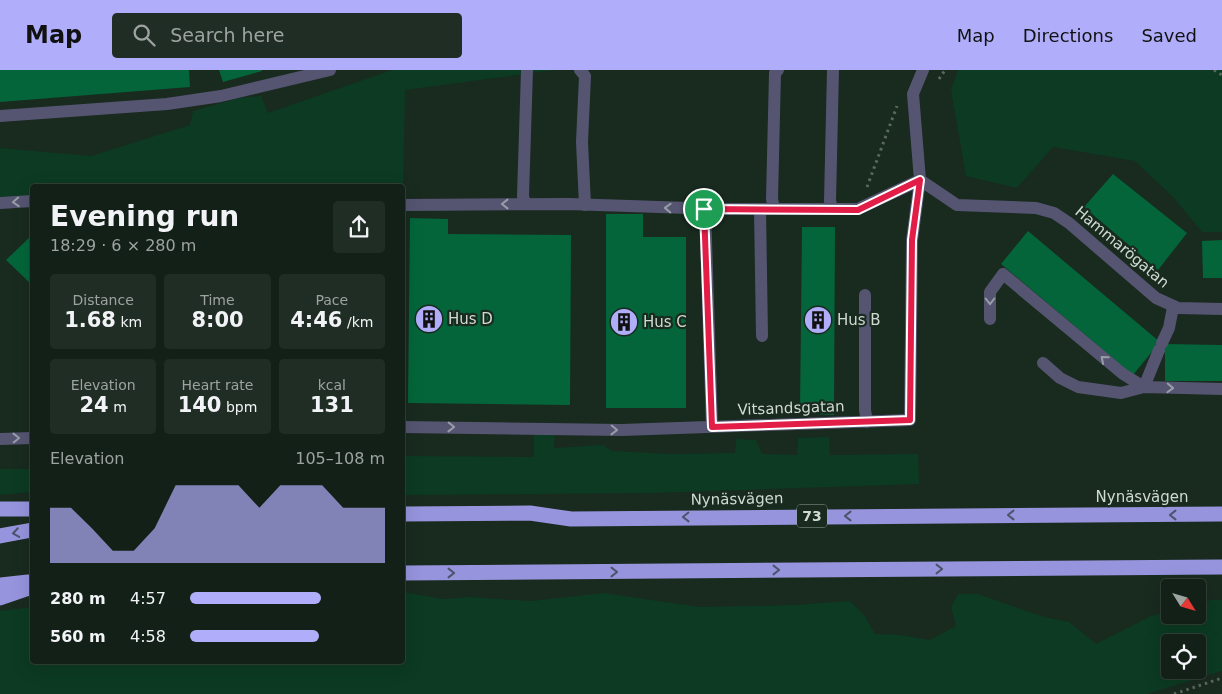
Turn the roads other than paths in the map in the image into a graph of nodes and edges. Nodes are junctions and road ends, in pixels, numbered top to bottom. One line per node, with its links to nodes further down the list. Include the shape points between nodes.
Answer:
1 (330, 70): 7 (street, via 221,96 167,104)
2 (527, 70): 11 (street)
3 (580, 70): 13 (street, via 585,76 582,142)
4 (778, 70): 16 (street, via 775,73 772,199)
5 (833, 70): 14 (street)
6 (923, 70): 8 (street, Vitsandsgatan, via 913,94)
7 (0, 116)
8 (920, 180): 14 (street, via 858,210); 18 (street, Hammarögatan, via 957,206 1020,206 1054,213 1150,293); 25 (street, Vitsandsgatan, via 912,240 910,420)
9 (30, 201): 10 (street, one-way to 10)
10 (0, 203)
11 (525, 204): 12 (street, one-way to 12); 13 (street)
12 (405, 205)
13 (585, 205): 15 (street, one-way to 13)
14 (832, 208): 16 (street)
15 (704, 209): 16 (street); 27 (street)
16 (767, 209): 21 (street)
17 (865, 295): 25 (street)
18 (1173, 307): 19 (street, Hammarögatan); 23 (street, via 1169,328)
19 (1222, 309)
20 (990, 319): 23 (street, one-way to 20, via 1123,374 1003,274 990,292)
21 (762, 336)
22 (1042, 363): 23 (street, via 1078,387 1120,393)
23 (1144, 387): 24 (street, one-way to 24)
24 (1222, 389)
25 (867, 422): 27 (street, Vitsandsgatan)
26 (405, 427): 27 (street, Vitsandsgatan, one-way to 27, via 622,430)
27 (712, 427)
28 (30, 438): 29 (street, one-way to 28)
29 (0, 439)
30 (0, 509): 31 (highway)
31 (30, 509)
32 (405, 514): 33 (highway, Nynäsvägen / 73, one-way to 32, via 571,519 530,513)
33 (1222, 514)
34 (30, 530): 35 (highway, one-way to 35)
35 (0, 536)
36 (1222, 567): 37 (highway, one-way to 36)
37 (405, 573)
38 (30, 582): 39 (highway)
39 (0, 585)
40 (30, 588): 41 (highway)
41 (0, 598)

